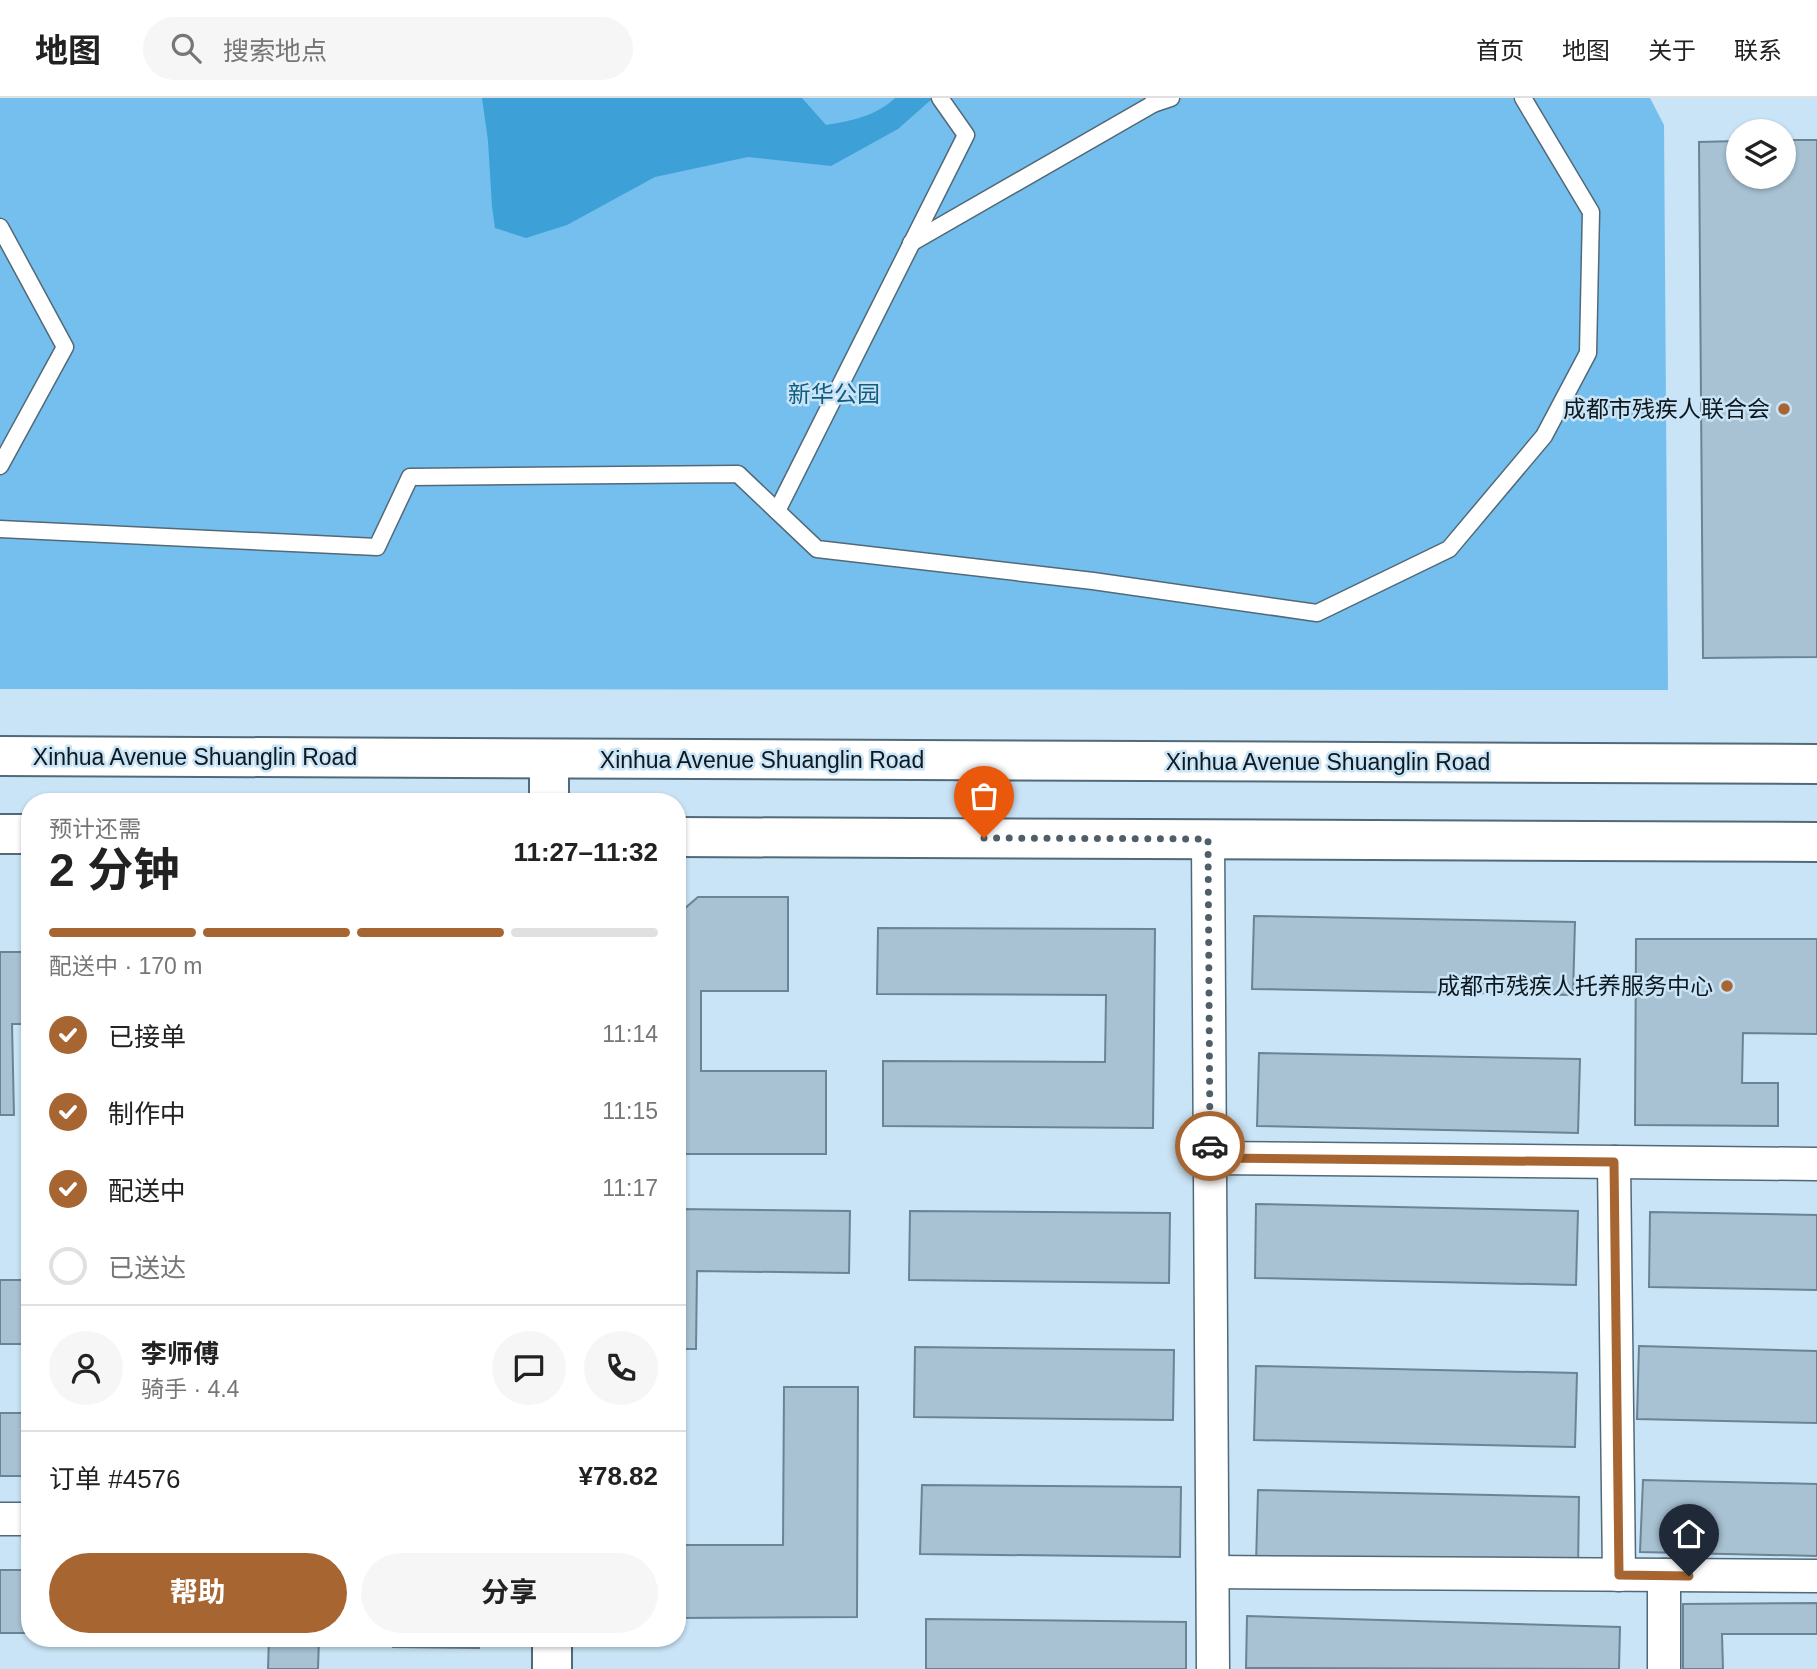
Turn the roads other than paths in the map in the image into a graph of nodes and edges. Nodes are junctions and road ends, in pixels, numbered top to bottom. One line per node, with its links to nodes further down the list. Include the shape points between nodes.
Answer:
1 (940, 98): 6 (lane, via 966,135)
2 (1171, 98): 4 (lane)
3 (1522, 98): 8 (lane, via 1591,212 1588,354 1544,436 1449,549 1317,613 817,549)
4 (1153, 101): 6 (lane)
5 (0, 227): 7 (lane, via 65,347)
6 (911, 243): 8 (lane)
7 (0, 466)
8 (777, 511): 9 (lane, via 738,474 410,477 377,547)
9 (0, 529)
10 (0, 756): 11 (main road, Xinhua Avenue Shuanglin Road)
11 (550, 759): 12 (main road, Xinhua Avenue Shuanglin Road); 13 (main road)
12 (1817, 764)
13 (549, 793)
14 (0, 834): 15 (main road)
15 (21, 834)
16 (686, 837): 17 (main road)
17 (1208, 839): 18 (main road); 19 (street)
18 (1817, 842)
19 (1210, 1158): 20 (street); 24 (street)
20 (1614, 1162): 21 (street); 25 (street)
21 (1817, 1164)
22 (0, 1519): 23 (street)
23 (21, 1520)
24 (1213, 1572): 25 (street); 30 (street)
25 (1619, 1575): 26 (street)
26 (1664, 1575): 27 (street); 31 (street)
27 (1817, 1576)
28 (552, 1647): 29 (main road)
29 (552, 1669)
30 (1213, 1669)
31 (1664, 1669)

